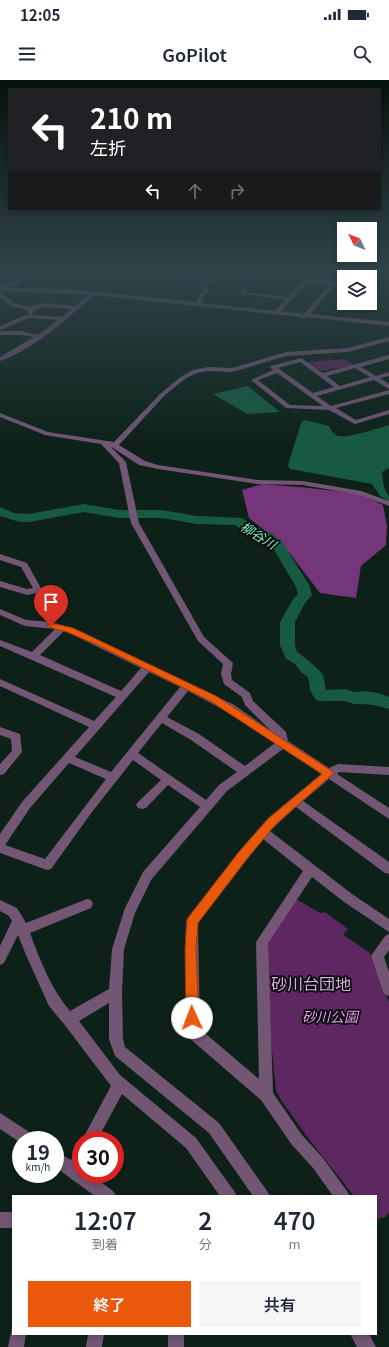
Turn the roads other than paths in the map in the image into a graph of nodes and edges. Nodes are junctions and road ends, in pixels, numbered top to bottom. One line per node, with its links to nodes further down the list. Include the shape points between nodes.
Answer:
1 (53, 328): 3 (street)
2 (0, 333): 3 (street, via 21,333)
3 (40, 337): 6 (street)
4 (389, 339): 20 (street, via 348,350 286,354 232,370 195,371 163,394)
5 (389, 357): 7 (street)
6 (0, 359)
7 (356, 366): 10 (street); 11 (street)
8 (278, 370): 10 (street, via 273,366 301,360); 15 (street); 16 (street, via 254,380 288,407)
9 (389, 374): 11 (street)
10 (322, 375): 12 (street)
11 (374, 378): 12 (street); 13 (street)
12 (338, 387): 15 (street)
13 (389, 387)
14 (389, 392): 16 (street)
15 (313, 395): 16 (street)
16 (330, 408): 17 (street, via 356,422)
17 (389, 412)
18 (0, 415): 19 (street, via 47,434)
19 (103, 442): 20 (street); 35 (street, via 122,462 135,523 201,639 228,663 227,682 247,695 248,702 282,736)
20 (115, 445): 21 (street, via 142,463 158,467 257,482 303,483 361,493)
21 (389, 504)
22 (0, 557): 23 (street, via 24,565 38,590 27,592)
23 (0, 584)
24 (0, 612): 25 (street, via 25,623)
25 (62, 628): 27 (street); 28 (street, via 89,638)
26 (0, 643): 27 (street)
27 (33, 656): 31 (street)
28 (148, 667): 30 (street); 31 (street)
29 (0, 682): 33 (street)
30 (186, 686): 32 (street); 35 (street, via 230,708)
31 (123, 696): 33 (street)
32 (161, 718): 36 (street); 40 (street, via 195,737)
33 (96, 726): 37 (street)
34 (0, 731): 38 (street, via 16,737 17,752)
35 (283, 743): 40 (street); 41 (street)
36 (132, 754): 42 (street); 43 (street)
37 (68, 758): 42 (street); 49 (street, via 26,805)
38 (0, 771)
39 (389, 771): 41 (street, via 338,768)
40 (244, 772): 46 (street, via 222,788)
41 (329, 773): 44 (street); 47 (street)
42 (113, 777): 50 (street, via 47,865)
43 (168, 779): 45 (street); 46 (street)
44 (295, 801): 48 (street); 52 (street)
45 (142, 805)
46 (206, 806): 60 (street, via 147,876 129,912 118,949)
47 (389, 814)
48 (262, 832): 51 (street); 63 (street, via 192,921 191,949 193,1032)
49 (0, 843)
50 (0, 848)
51 (311, 869): 56 (street); 63 (street, via 262,942)
52 (389, 869)
53 (87, 904): 55 (street)
54 (0, 905): 55 (street, via 13,912)
55 (21, 925): 58 (street); 61 (street, via 54,1002)
56 (389, 926)
57 (389, 940): 59 (street, via 377,956)
58 (0, 959)
59 (389, 990)
60 (115, 992): 61 (street); 70 (street, via 116,1039 120,1051 214,1128)
61 (69, 1019): 62 (street)
62 (120, 1083): 66 (street); 69 (street, via 191,1142)
63 (266, 1095): 71 (street)
64 (0, 1120): 65 (street)
65 (16, 1131)
66 (94, 1131)
67 (90, 1183): 68 (street)
68 (107, 1195)
69 (228, 1195)
70 (261, 1195)
71 (341, 1195)
72 (0, 1220): 73 (street)
73 (12, 1220)
74 (18, 1335): 78 (street)
75 (96, 1335): 79 (street)
76 (176, 1335): 80 (street)
77 (359, 1335): 81 (street)
78 (16, 1347)
79 (94, 1347)
80 (176, 1347)
81 (368, 1347)

